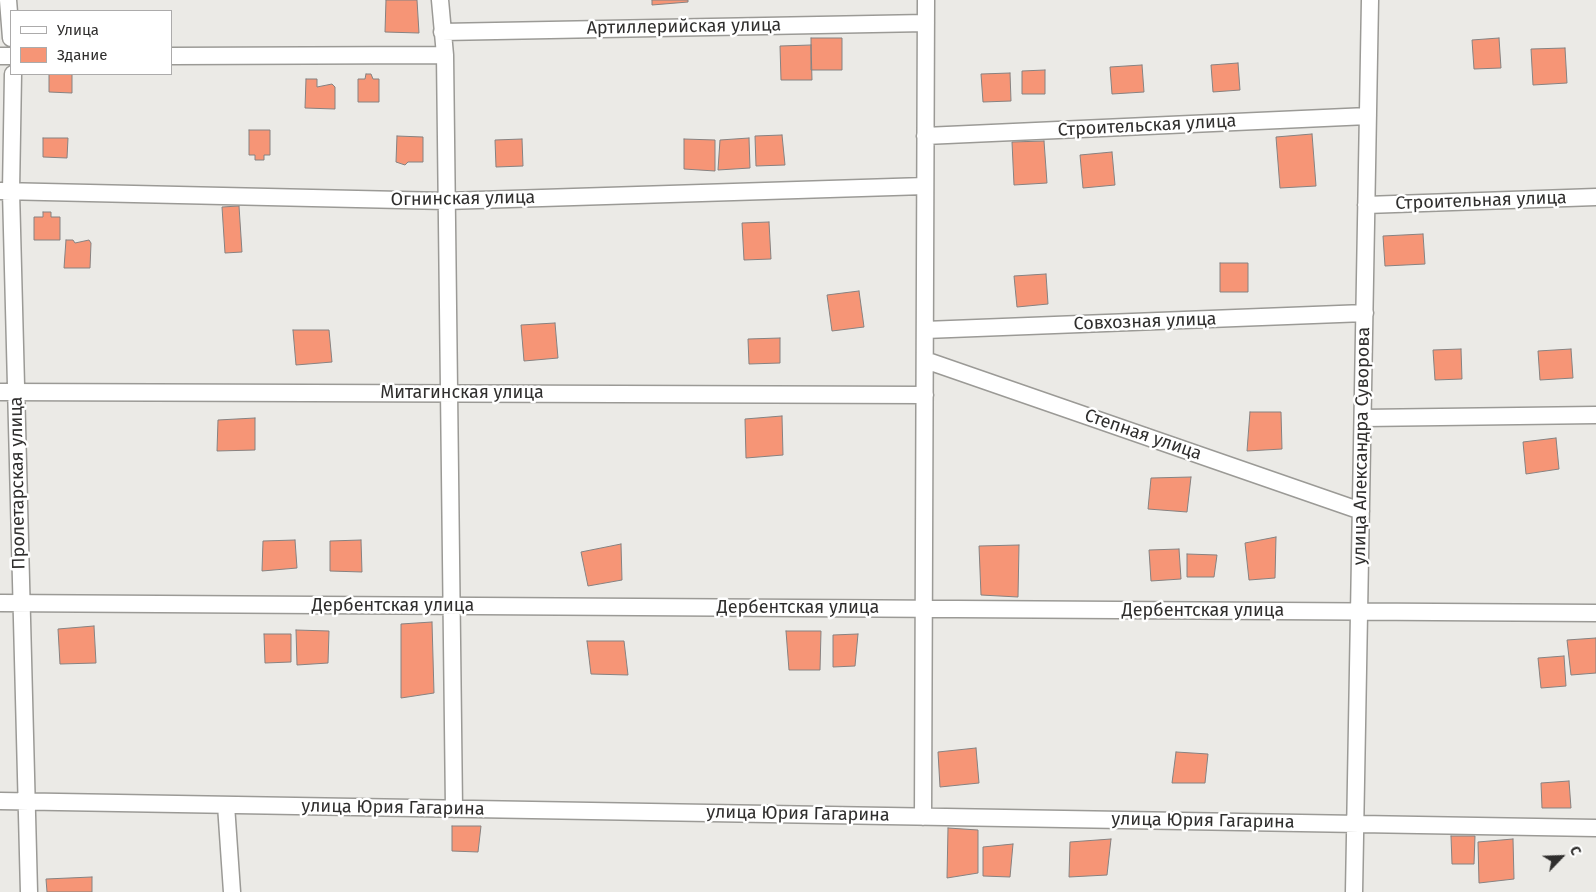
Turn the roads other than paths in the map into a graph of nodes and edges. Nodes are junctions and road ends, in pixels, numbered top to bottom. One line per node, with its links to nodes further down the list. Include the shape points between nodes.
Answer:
1 (8, 0): 6 (street)
2 (440, 0): 7 (street)
3 (926, 0): 5 (street)
4 (1370, 0): 11 (street, улица Александра Суворова)
5 (926, 23): 7 (street, Артиллерийская улица); 12 (street)
6 (10, 25)
7 (442, 32): 8 (street)
8 (445, 55): 9 (street); 16 (street)
9 (172, 56)
10 (13, 75): 14 (street, Пролетарская улица)
11 (1368, 116): 12 (street, Строительская улица); 17 (street, улица Александра Суворова)
12 (925, 136): 13 (street)
13 (925, 186): 16 (street, Огнинская улица); 19 (street)
14 (5, 191): 16 (street, Огнинская улица); 21 (street, Пролетарская улица)
15 (1596, 197): 17 (street, Строительная улица)
16 (446, 201): 22 (street)
17 (1366, 205): 18 (street, улица Александра Суворова)
18 (1364, 313): 19 (street, Совхозная улица); 25 (street, улица Александра Суворова)
19 (925, 330): 20 (street)
20 (925, 360): 23 (street); 26 (street, Степная улица)
21 (8, 392): 22 (street, Митагинская улица); 28 (street, Пролетарская улица)
22 (448, 393): 23 (street, Митагинская улица); 29 (street)
23 (924, 395): 30 (street)
24 (1596, 414): 25 (street)
25 (1363, 418): 26 (street, улица Александра Суворова)
26 (1361, 511): 31 (street, улица Александра Суворова)
27 (0, 604): 28 (street, Дербентская улица)
28 (21, 604): 29 (street, Дербентская улица); 34 (street, Пролетарская улица)
29 (451, 606): 30 (street, Дербентская улица); 36 (street)
30 (924, 609): 31 (street, Дербентская улица); 37 (street)
31 (1359, 612): 32 (street, Дербентская улица); 38 (street, улица Александра Суворова)
32 (1596, 613)
33 (0, 801): 34 (street, улица Юрия Гагарина)
34 (26, 802): 35 (street, улица Юрия Гагарина); 40 (street, Пролетарская улица)
35 (226, 805): 36 (street, улица Юрия Гагарина); 41 (street)
36 (454, 809): 37 (street, улица Юрия Гагарина)
37 (923, 817): 38 (street, улица Юрия Гагарина)
38 (1355, 824): 39 (street, улица Юрия Гагарина); 42 (street, улица Александра Суворова)
39 (1596, 828)
40 (29, 892)
41 (232, 892)
42 (1354, 892)

